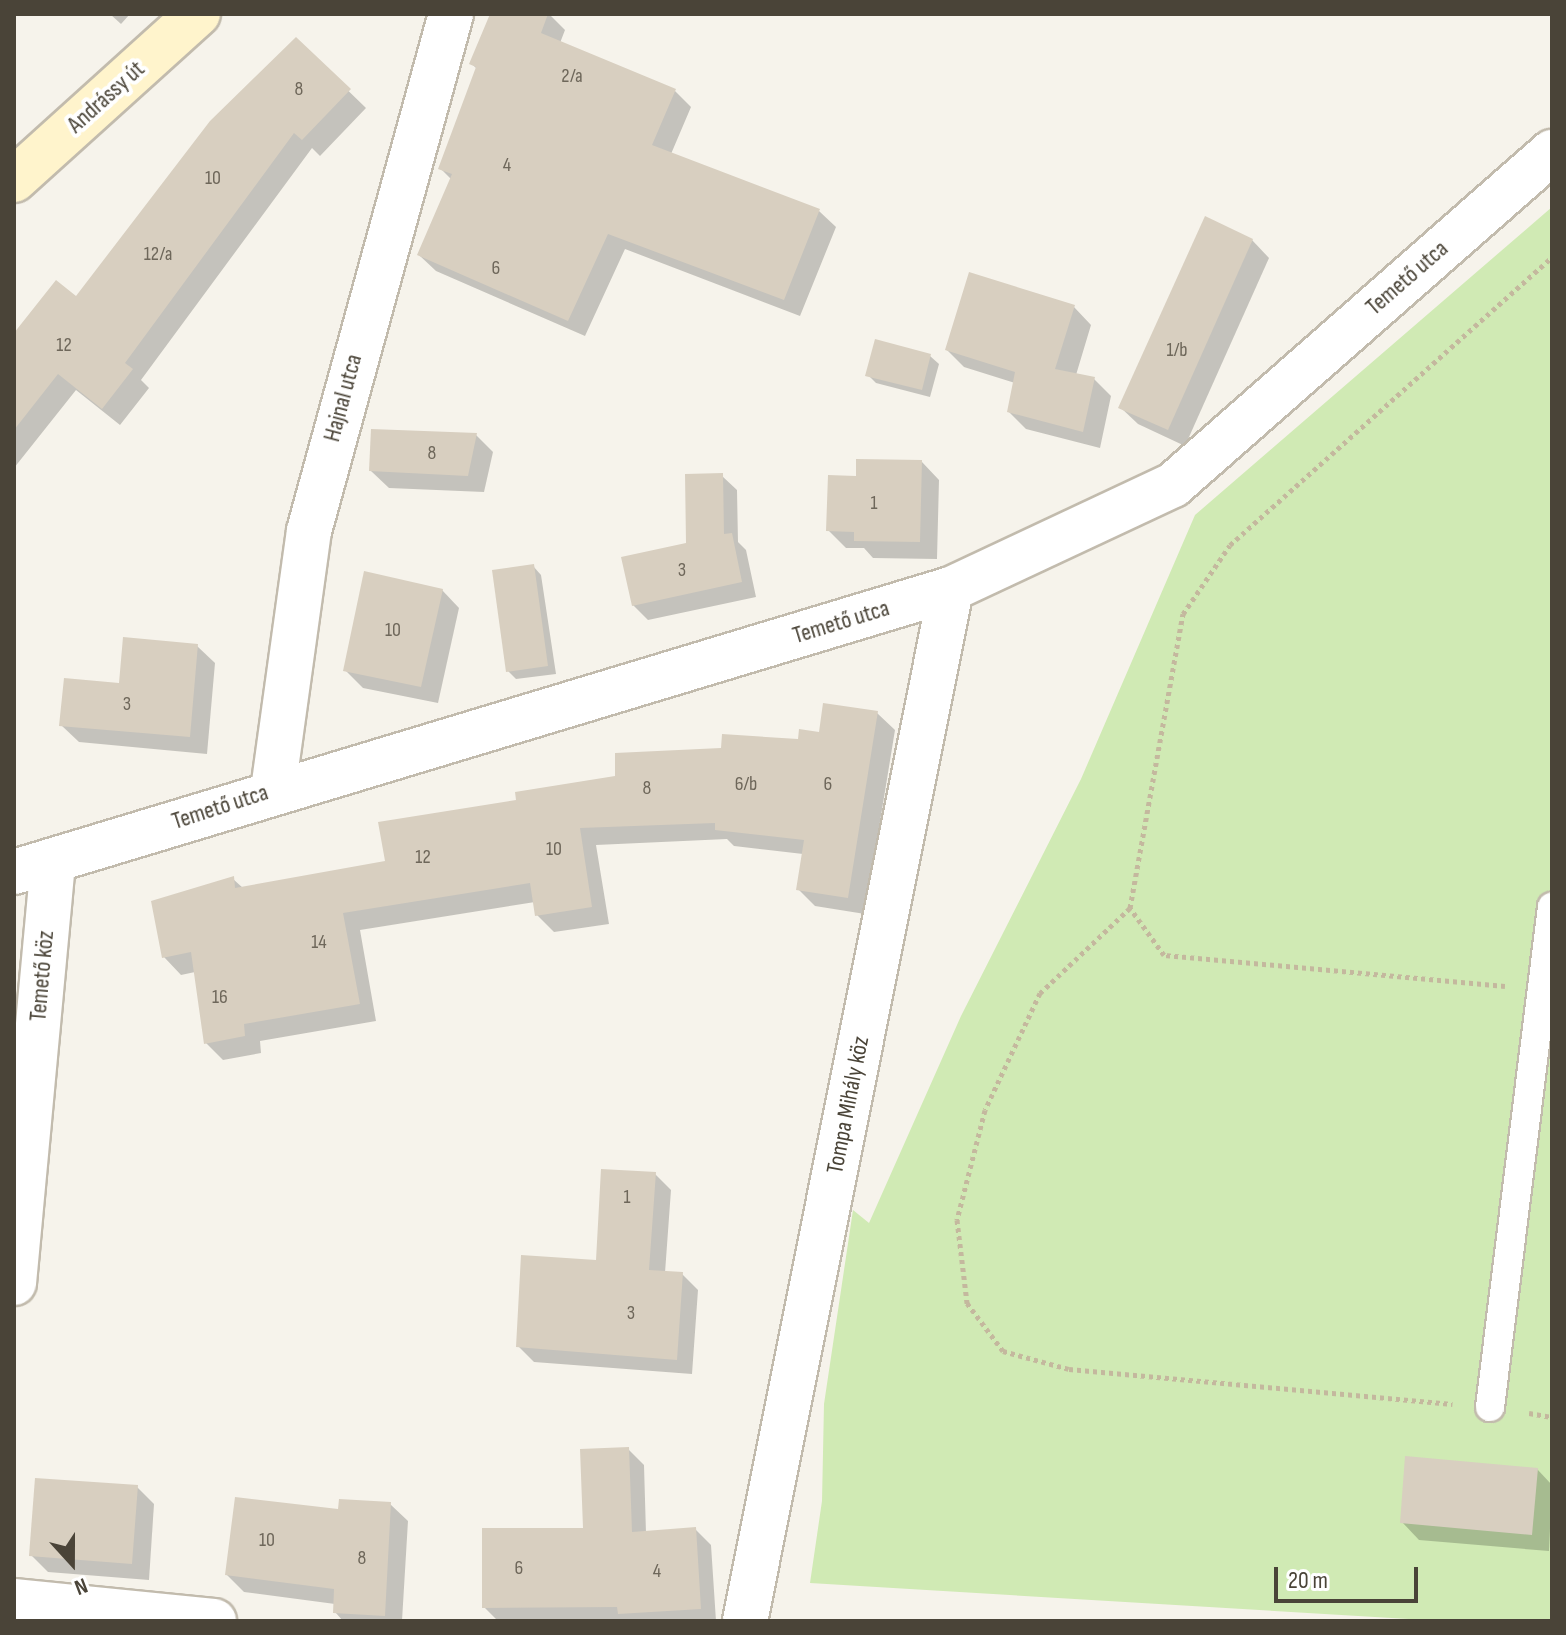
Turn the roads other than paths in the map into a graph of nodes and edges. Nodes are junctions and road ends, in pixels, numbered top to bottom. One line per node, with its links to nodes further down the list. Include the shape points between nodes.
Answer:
1 (198, 14): 4 (main road, Andrássy út)
2 (451, 14): 6 (street, Hajnal utca, via 309,531)
3 (1552, 152): 5 (street, Temető utca, via 1173,485)
4 (14, 180)
5 (951, 589): 6 (street, Temető utca); 13 (street, Tompa Mihály köz)
6 (273, 790): 7 (street, Temető utca)
7 (34, 866): 9 (street, Temető köz)
8 (1552, 907): 10 (lane)
9 (14, 1283)
10 (1490, 1407)
11 (14, 1601): 12 (street)
12 (214, 1621)
13 (745, 1621)

